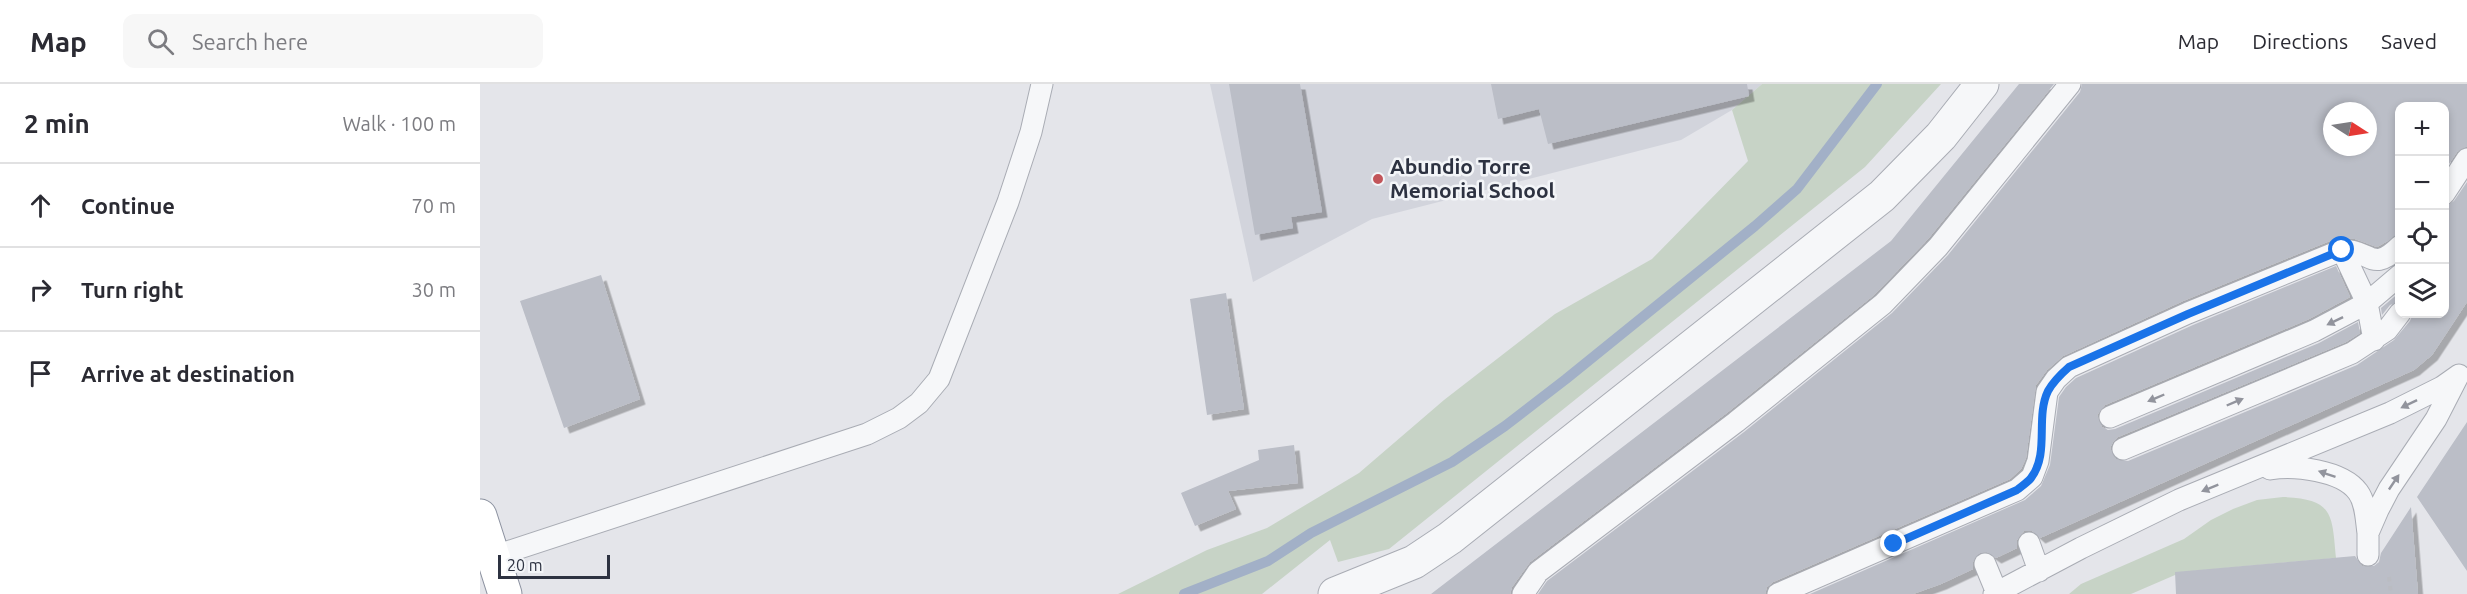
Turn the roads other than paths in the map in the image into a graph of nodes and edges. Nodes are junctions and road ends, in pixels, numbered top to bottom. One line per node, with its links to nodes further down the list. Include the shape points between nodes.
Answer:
1 (1042, 84): 20 (lane, via 1011,192 961,325 939,379 919,403 867,434)
2 (1982, 84): 23 (street, via 1941,136 1873,204 1450,538 1414,562)
3 (2070, 84): 26 (lane, via 1938,247 1883,304 1736,422 1538,572)
4 (2467, 159): 5 (lane)
5 (2449, 188)
6 (2342, 250): 7 (lane, via 2378,260); 9 (lane); 27 (lane, via 2069,367 2047,392 2038,461 2032,477 2017,490)
7 (2395, 250)
8 (2395, 279): 9 (lane)
9 (2367, 303): 11 (lane); 13 (lane, one-way to 13, via 2314,331)
10 (2396, 318): 11 (lane)
11 (2374, 340): 14 (lane, one-way to 11, via 2332,362)
12 (2463, 369): 15 (lane, one-way to 15, via 2442,387 2390,413); 17 (lane, one-way to 12, via 2389,489 2436,419)
13 (2110, 417)
14 (2123, 449)
15 (2247, 472): 17 (lane, one-way to 15, via 2358,491 2347,483 2325,472 2301,469); 22 (lane, one-way to 22, via 2179,500)
16 (480, 516): 20 (highway)
17 (2368, 533): 19 (lane)
18 (2029, 543): 22 (lane)
19 (2368, 555)
20 (492, 557): 25 (highway)
21 (1985, 564): 24 (lane)
22 (2039, 571): 24 (lane)
23 (1346, 593)
24 (1996, 593)
25 (505, 594)
26 (1523, 594)
27 (1778, 594)

